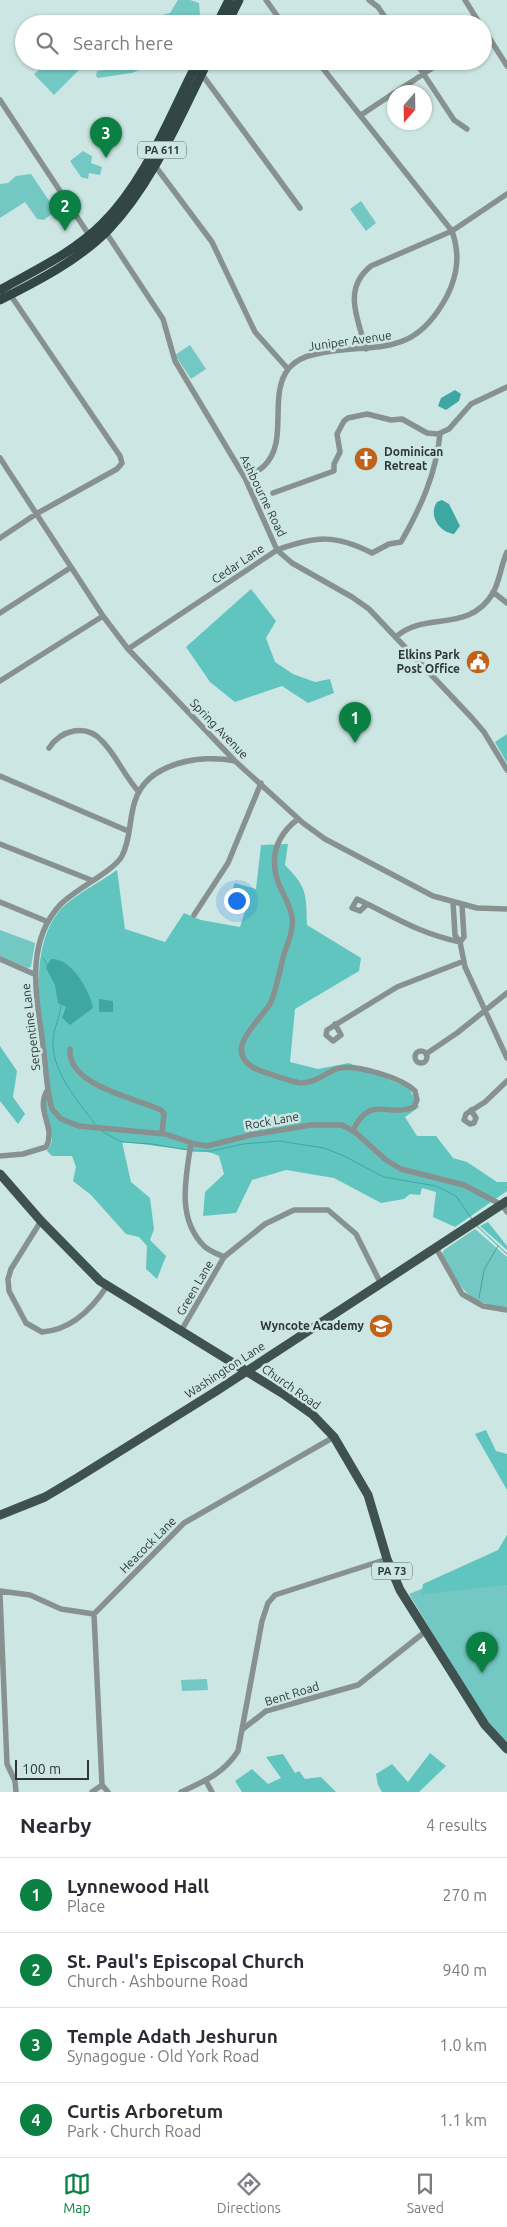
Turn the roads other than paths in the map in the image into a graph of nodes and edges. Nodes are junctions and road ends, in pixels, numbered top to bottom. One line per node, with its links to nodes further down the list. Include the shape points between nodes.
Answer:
1 (229, 0): 6 (highway)
2 (239, 0): 7 (highway)
3 (266, 0): 8 (street)
4 (368, 0): 9 (street)
5 (465, 0): 10 (street)
6 (222, 15)
7 (232, 15)
8 (277, 15)
9 (382, 15)
10 (474, 15)
11 (492, 43): 12 (street)
12 (507, 66)
13 (197, 70): 24 (highway, PA 611)
14 (200, 70): 26 (street)
15 (325, 70): 22 (street, Juniper Avenue)
16 (421, 70): 18 (street)
17 (431, 70): 18 (street)
18 (424, 75): 19 (street); 23 (street, via 454,120)
19 (408, 85)
20 (387, 98): 22 (street)
21 (0, 100): 29 (street)
22 (361, 115): 28 (street, Juniper Avenue)
23 (466, 129)
24 (152, 162): 27 (highway, PA 611); 33 (street, via 212,242 255,332)
25 (507, 194): 28 (street)
26 (300, 208)
27 (103, 228): 29 (highway, PA 611); 37 (street, Ashbourne Road, via 163,319 175,361)
28 (452, 230): 32 (street, Juniper Avenue, via 458,247 458,268 441,308 427,325 404,342); 32 (street, via 372,266 357,280 354,300)
29 (91, 238): 30 (highway, PA 611, via 60,267)
30 (5, 291): 31 (highway, PA 611); 39 (street, via 122,463 117,470)
31 (0, 300)
32 (366, 349): 33 (street, Juniper Avenue, via 312,354)
33 (288, 369): 37 (street, via 279,394 273,452 264,465)
34 (507, 388): 35 (street, via 471,404 449,429)
35 (440, 434): 38 (street, via 427,433 402,419 390,420 367,414 353,416 344,421 337,434 340,452 334,472); 41 (street, Cedar Lane, via 438,455 422,505 401,542 372,553 338,539 320,538)
36 (0, 458): 39 (street, Spring Avenue)
37 (245, 478): 41 (street, Ashbourne Road)
38 (273, 493)
39 (36, 514): 40 (street); 43 (street, Spring Avenue)
40 (0, 538)
41 (278, 550): 48 (street, Ashbourne Road, via 292,563 358,600); 49 (street, Cedar Lane)
42 (507, 552): 44 (street)
43 (70, 568): 46 (street); 47 (street, Spring Avenue)
44 (493, 592): 45 (street); 48 (street, via 466,616 415,626)
45 (507, 603)
46 (0, 613)
47 (103, 616): 49 (street, Spring Avenue); 50 (street)
48 (396, 636): 53 (street, Ashbourne Road, via 476,722)
49 (128, 649): 52 (street, Spring Avenue)
50 (0, 681)
51 (49, 748): 56 (street, via 70,731 83,730 94,734)
52 (236, 761): 55 (street, Spring Avenue); 56 (street, Serpentine Lane, via 202,758 178,763 158,773)
53 (507, 770)
54 (0, 776): 58 (street)
55 (261, 783): 57 (street, Spring Avenue); 66 (street, via 228,863)
56 (139, 792): 58 (street, Serpentine Lane)
57 (298, 819): 62 (street, Spring Avenue, via 325,839 412,886); 81 (street, via 280,836 275,857 278,881 292,917 291,932 271,1000 246,1034 243,1053 255,1069 296,1082 311,1081 337,1069 354,1067 392,1079 415,1091 417,1100 414,1107 370,1109 361,1116)
58 (128, 831): 60 (street, Serpentine Lane, via 125,848 118,861)
59 (0, 844): 60 (street)
60 (92, 880): 67 (street, Serpentine Lane, via 70,896)
61 (0, 902): 67 (street)
62 (453, 902): 64 (street, Spring Avenue); 68 (street, via 455,935)
63 (367, 904): 68 (street, via 421,931)
64 (462, 905): 65 (street, Spring Avenue); 68 (street, via 464,937)
65 (507, 909)
66 (194, 915)
67 (46, 921): 71 (street, Serpentine Lane)
68 (460, 942): 70 (street)
69 (0, 959): 71 (street)
70 (464, 961): 73 (street); 74 (street, via 397,987)
71 (34, 974): 79 (street, Serpentine Lane)
72 (507, 993): 73 (street)
73 (486, 1011): 76 (street); 77 (street)
74 (335, 1024)
75 (70, 1049): 82 (street, via 69,1054 78,1072 107,1091 161,1110 164,1114)
76 (426, 1054)
77 (507, 1058)
78 (507, 1082): 80 (street)
79 (48, 1089): 82 (street, Rock Lane, via 52,1109 70,1124); 84 (street, Serpentine Lane, via 42,1103 50,1132 46,1147)
80 (471, 1110)
81 (353, 1130): 83 (street, Rock Lane, via 320,1124 251,1134 207,1146); 86 (street, Rock Lane, via 401,1169 457,1182)
82 (162, 1133): 83 (street, Rock Lane)
83 (190, 1144): 89 (street, via 184,1205 195,1235 205,1248)
84 (0, 1156)
85 (0, 1174): 87 (main road, Church Road)
86 (505, 1206): 88 (main road, Washington Lane)
87 (41, 1220): 91 (main road, Church Road); 91 (street, via 8,1279 9,1291 26,1323 42,1332 63,1327 91,1308)
88 (436, 1248): 90 (main road, Washington Lane); 92 (street, via 462,1294 483,1306)
89 (224, 1257): 90 (street, Green Lane, via 265,1224 294,1210 328,1210 356,1234); 93 (street, Green Lane)
90 (382, 1284): 94 (main road, Washington Lane)
91 (108, 1286): 93 (main road, Church Road)
92 (507, 1310)
93 (181, 1330): 94 (main road, Church Road)
94 (246, 1371): 95 (main road, Church Road / PA 73, via 305,1410); 96 (main road, Washington Lane, via 50,1494)
95 (334, 1437): 97 (main road, Church Road / PA 73, via 368,1495); 100 (street, Heacock Lane, via 184,1523)
96 (0, 1515)
97 (387, 1559): 101 (main road, Church Road / PA 73, via 400,1590); 103 (street, via 275,1595 268,1603)
98 (0, 1591): 100 (street, via 30,1595 61,1609)
99 (0, 1595): 102 (street)
100 (94, 1614): 106 (street)
101 (426, 1631): 103 (street, Bent Road, via 358,1685 266,1711); 104 (main road, Church Road / PA 73, via 485,1725)
102 (2, 1723): 107 (street, via 6,1764 15,1781)
103 (243, 1728): 105 (street, via 238,1751 230,1764)
104 (507, 1749)
105 (206, 1781): 110 (street); 111 (street)
106 (102, 1785): 108 (street); 109 (street)
107 (16, 1792)
108 (92, 1792)
109 (108, 1792)
110 (181, 1792)
111 (212, 1792)

